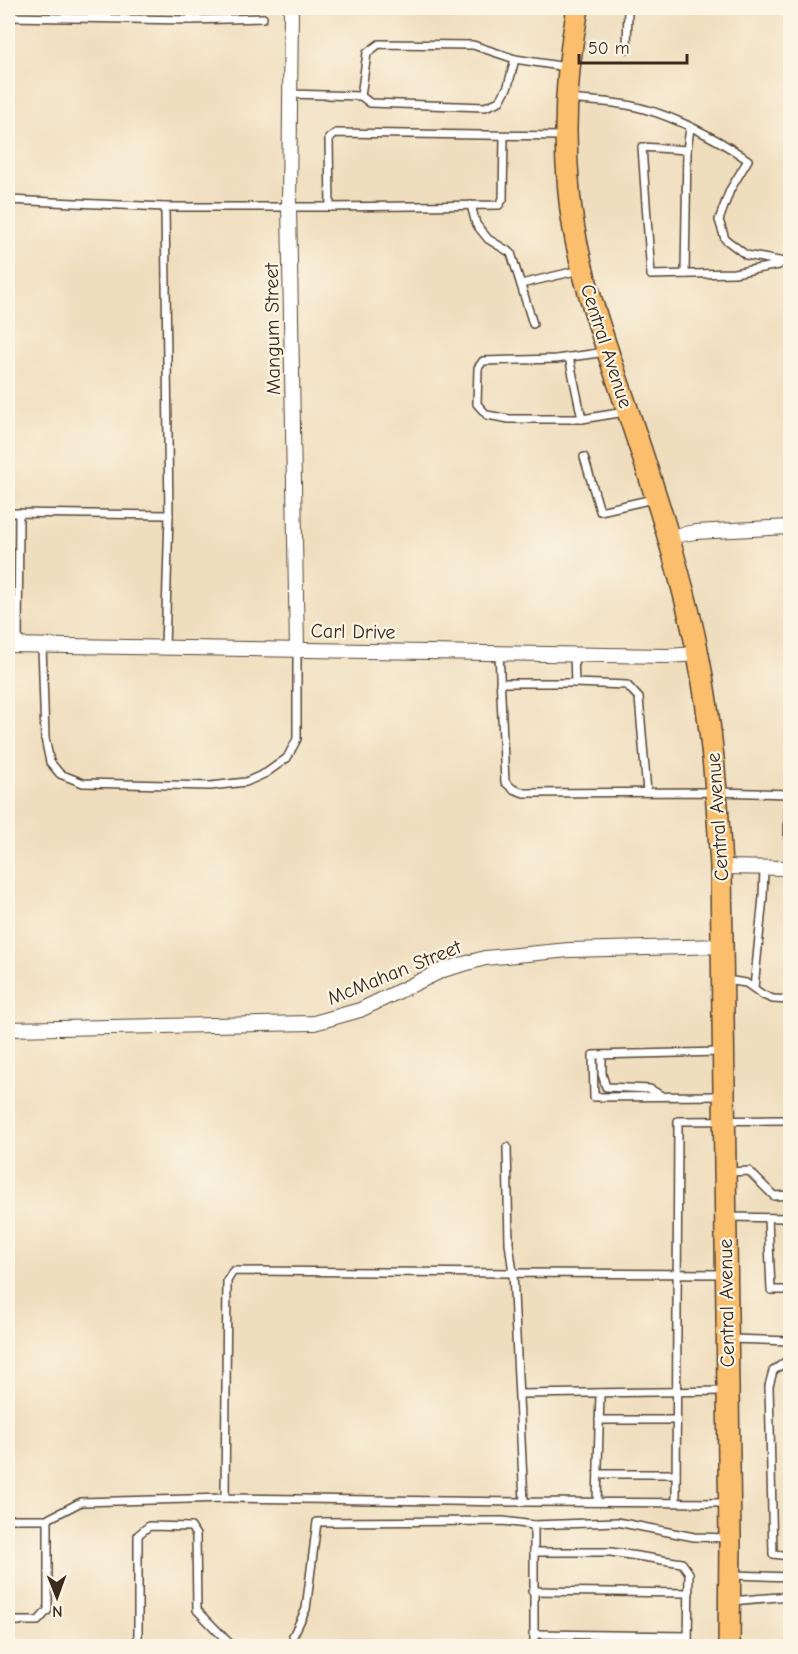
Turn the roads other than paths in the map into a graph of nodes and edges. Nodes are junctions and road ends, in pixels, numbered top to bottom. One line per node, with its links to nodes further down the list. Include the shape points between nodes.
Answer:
1 (191, 8): 7 (lane)
2 (291, 8): 11 (street, Mangum Street)
3 (578, 8): 10 (main road, Central Avenue)
4 (628, 8): 8 (lane)
5 (8, 17): 7 (lane)
6 (263, 18): 7 (lane)
7 (191, 20)
8 (627, 49)
9 (515, 59): 10 (lane); 12 (lane, via 501,101 485,107 370,103); 12 (lane, via 473,45 379,44 367,53)
10 (568, 68): 13 (main road, Central Avenue)
11 (290, 94): 12 (lane); 20 (street, Mangum Street)
12 (361, 96)
13 (567, 99): 14 (lane, via 622,104 668,117); 16 (main road, Central Avenue)
14 (690, 128): 17 (lane); 23 (lane, via 748,160 730,190 719,220 725,239 746,255)
15 (504, 136): 16 (lane); 19 (lane, via 503,199 499,205); 22 (lane, via 336,133 329,138)
16 (566, 136): 24 (main road, Central Avenue, via 569,194)
17 (687, 150): 25 (lane); 25 (lane, via 642,147 651,275)
18 (8, 200): 21 (lane)
19 (471, 205): 22 (lane); 26 (lane, via 476,224 488,238 511,253)
20 (289, 206): 21 (lane); 22 (lane); 42 (street, Mangum Street)
21 (165, 207): 36 (lane)
22 (330, 207)
23 (788, 263): 25 (lane, via 734,273)
24 (583, 269): 26 (lane); 28 (main road, Central Avenue)
25 (686, 274)
26 (521, 284): 27 (lane)
27 (533, 324)
28 (608, 352): 29 (lane); 30 (main road, Central Avenue)
29 (569, 357): 31 (lane); 31 (lane, via 483,361 478,368 477,404 487,415 509,419)
30 (627, 411): 31 (lane); 33 (main road, Central Avenue)
31 (582, 419)
32 (584, 457): 33 (lane, via 600,511)
33 (655, 498): 38 (main road, Central Avenue)
34 (8, 513): 35 (lane)
35 (19, 513): 36 (lane); 39 (lane)
36 (169, 515): 41 (lane)
37 (790, 527): 38 (street)
38 (668, 537): 45 (main road, Central Avenue)
39 (13, 645): 40 (street, Carl Drive)
40 (42, 645): 41 (street, Carl Drive); 42 (lane, via 45,738 50,762 60,774 83,783 210,786 246,782 287,758 297,739)
41 (165, 647): 42 (street, Carl Drive)
42 (297, 650): 43 (street, Carl Drive)
43 (499, 653): 44 (street, Carl Drive); 46 (lane)
44 (574, 654): 45 (street, Carl Drive); 47 (lane)
45 (698, 654): 49 (main road, Central Avenue)
46 (500, 683): 47 (lane); 48 (lane, via 505,782 513,789 524,793)
47 (575, 683): 48 (lane, via 627,685 639,698)
48 (647, 792): 49 (lane)
49 (716, 792): 50 (lane); 52 (main road, Central Avenue)
50 (790, 794): 51 (lane)
51 (790, 838)
52 (721, 867): 53 (street); 55 (main road, Central Avenue)
53 (764, 867): 54 (street); 57 (lane)
54 (790, 868)
55 (723, 946): 56 (main road, Central Avenue); 59 (street, McMahan Street, via 569,950 485,958 443,969 360,1010 314,1023)
56 (723, 980): 57 (lane); 60 (main road, Central Avenue)
57 (754, 988): 58 (lane, via 773,999)
58 (790, 1000)
59 (8, 1029)
60 (724, 1052): 61 (lane); 63 (main road, Central Avenue)
61 (602, 1055): 62 (lane, via 606,1087 650,1089); 62 (lane, via 593,1055 594,1097)
62 (662, 1096): 63 (lane)
63 (724, 1096): 65 (main road, Central Avenue)
64 (790, 1120): 65 (lane)
65 (724, 1121): 67 (main road, Central Avenue); 73 (lane, via 678,1121)
66 (507, 1147): 72 (lane)
67 (725, 1172): 68 (lane, via 749,1172 774,1196); 69 (main road, Central Avenue)
68 (790, 1195)
69 (726, 1217): 70 (lane); 74 (main road, Central Avenue)
70 (768, 1218): 71 (lane); 75 (lane, via 771,1290)
71 (790, 1218)
72 (513, 1273): 73 (lane); 81 (lane); 86 (lane, via 233,1271 227,1281)
73 (678, 1274): 74 (lane); 79 (lane)
74 (726, 1274): 76 (main road, Central Avenue)
75 (790, 1290)
76 (727, 1339): 77 (lane); 78 (main road, Central Avenue)
77 (790, 1341): 96 (lane, via 789,1359 773,1371 769,1386 774,1554)
78 (727, 1390): 79 (lane); 90 (main road, Central Avenue)
79 (676, 1391): 80 (lane); 83 (lane)
80 (600, 1393): 81 (lane); 82 (lane)
81 (520, 1394): 87 (lane)
82 (599, 1420): 83 (lane); 84 (lane)
83 (676, 1420): 85 (lane)
84 (598, 1474): 85 (lane); 88 (lane)
85 (676, 1474): 89 (lane)
86 (225, 1498): 87 (lane); 92 (lane, via 81,1502)
87 (524, 1502): 88 (lane)
88 (597, 1502): 89 (lane)
89 (676, 1502): 90 (lane)
90 (729, 1503): 94 (main road, Central Avenue)
91 (8, 1519): 92 (lane)
92 (48, 1519): 103 (lane, via 48,1610 38,1621)
93 (534, 1525): 94 (lane, via 617,1522 694,1537); 95 (lane); 105 (lane, via 503,1521 317,1522 306,1609)
94 (730, 1538): 97 (main road, Central Avenue)
95 (534, 1552): 99 (lane); 100 (lane, via 611,1552 682,1563 689,1573)
96 (790, 1556)
97 (729, 1575): 98 (lane); 102 (main road, Central Avenue)
98 (790, 1577)
99 (532, 1591): 100 (lane); 104 (lane)
100 (689, 1593): 106 (lane)
101 (790, 1596): 102 (lane)
102 (729, 1601): 111 (main road, Central Avenue)
103 (8, 1621)
104 (533, 1634): 106 (lane); 109 (lane)
105 (293, 1636)
106 (688, 1636): 110 (lane)
107 (138, 1647): 108 (lane, via 138,1535 149,1526 191,1527 196,1535 196,1610)
108 (232, 1647)
109 (534, 1647)
110 (688, 1647)
111 (729, 1647)

